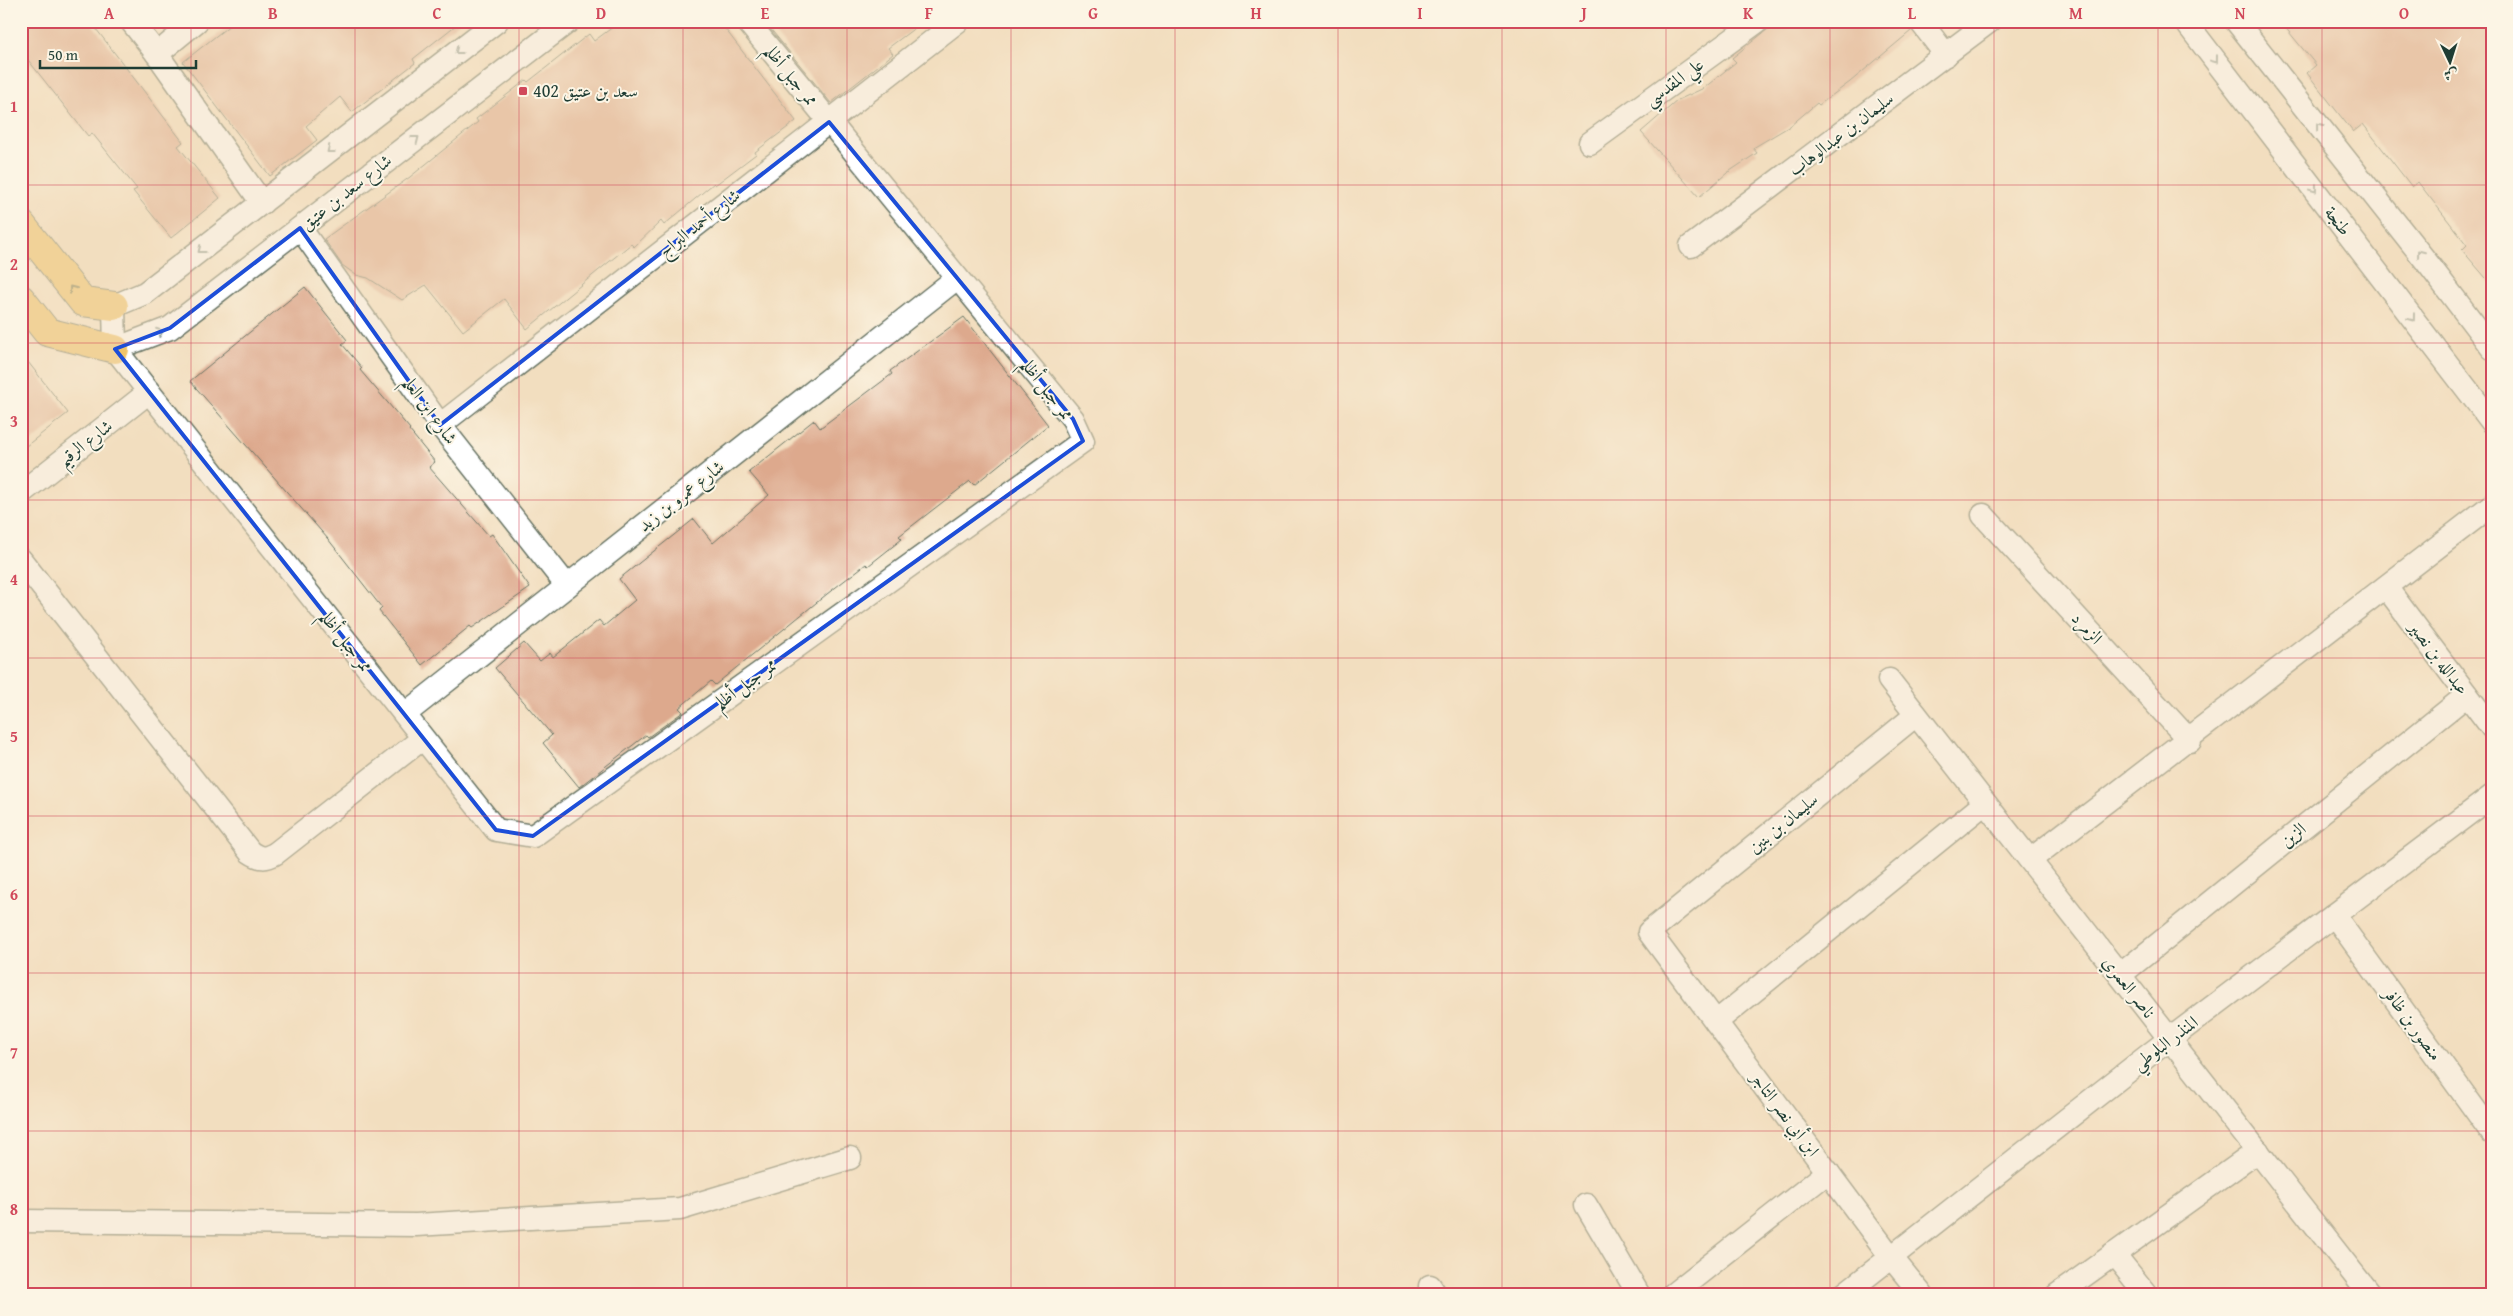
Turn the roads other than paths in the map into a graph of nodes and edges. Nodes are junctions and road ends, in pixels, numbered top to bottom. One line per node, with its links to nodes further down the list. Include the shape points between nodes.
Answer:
1 (131, 21): 12 (street)
2 (197, 21): 12 (street)
3 (497, 21): 16 (street, one-way to 16)
4 (569, 21): 18 (street, شارع سعد بن عتيق, one-way to 4)
5 (746, 21): 14 (street, ممر جبل أظلم)
6 (958, 21): 14 (street, شارع أحمد البراج)
7 (1758, 21): 15 (street, علي المقدسي)
8 (1920, 21): 13 (street)
9 (1990, 21): 13 (street, سليمان بن عبدالوهاب)
10 (2185, 21): 26 (street, طنجة, one-way to 26)
11 (2236, 21): 23 (street, one-way to 11)
12 (157, 54): 16 (street)
13 (1946, 55): 19 (street, سليمان بن عبدالوهاب)
14 (829, 122): 20 (street, ممر جبل أظلم); 27 (street, شارع أحمد البراج)
15 (1590, 143)
16 (262, 203): 22 (street, one-way to 22, via 145,293)
17 (21, 224): 22 (main road, one-way to 17, via 82,302)
18 (300, 228): 24 (street, شارع سعد بن عتيق, one-way to 18, via 170,328); 27 (street, شارع ابن العلم)
19 (1691, 246)
20 (957, 278): 32 (street, شارع عمرو بن زيد); 39 (street, ممر جبل أظلم, via 1073,419 1083,441 534,836 496,830)
21 (21, 299): 24 (main road, via 47,332)
22 (114, 306): 24 (street)
23 (2492, 348)
24 (115, 349): 25 (street, ممر جبل أظلم)
25 (149, 392): 28 (street, شارع الرقيم); 36 (street, ممر جبل أظلم)
26 (2492, 422)
27 (440, 425): 32 (street, شارع ابن العلم)
28 (21, 493)
29 (2492, 505): 33 (street)
30 (1983, 515): 40 (street, الزمرد)
31 (21, 560): 39 (street, via 250,852 259,858 268,858 276,853)
32 (567, 586): 36 (street, شارع عمرو بن زيد)
33 (2386, 587): 35 (street, عبدالله بن نصير); 40 (street)
34 (1889, 680): 37 (street, ناصر العمري)
35 (2467, 695): 38 (street, عبدالله بن نصير); 46 (street, الزين)
36 (404, 714): 39 (street, ممر جبل أظلم)
37 (1916, 715): 42 (street, ناصر العمري); 45 (street, سليمان بن بنين)
38 (2492, 728)
39 (422, 739)
40 (2189, 740): 43 (street)
41 (2492, 796): 44 (street, المنذر البلوطي)
42 (1985, 803): 43 (street, ناصر العمري); 47 (street)
43 (2030, 860): 46 (street, ناصر العمري)
44 (2334, 915): 48 (street, المنذر البلوطي); 49 (street, منصور بن ظافر)
45 (1649, 932): 47 (street, ابن أبي نصر التاجر)
46 (2120, 975): 48 (street, ناصر العمري)
47 (1716, 1022): 52 (street, ابن أبي نصر التاجر)
48 (2170, 1039): 50 (street, ناصر العمري); 56 (street, المنذر البلوطي)
49 (2492, 1134)
50 (2258, 1151): 55 (street); 63 (street, ناصر العمري)
51 (850, 1158): 54 (street, via 680,1209 416,1225)
52 (1828, 1172): 56 (street, ابن أبي نصر التاجر); 58 (street)
53 (1586, 1205): 57 (street)
54 (21, 1221)
55 (2114, 1254): 61 (street); 62 (street)
56 (1892, 1257): 59 (street, المنذر البلوطي); 60 (street, ابن أبي نصر التاجر)
57 (1640, 1295)
58 (1672, 1295)
59 (1843, 1295)
60 (1922, 1295)
61 (2057, 1295)
62 (2147, 1295)
63 (2370, 1295)

